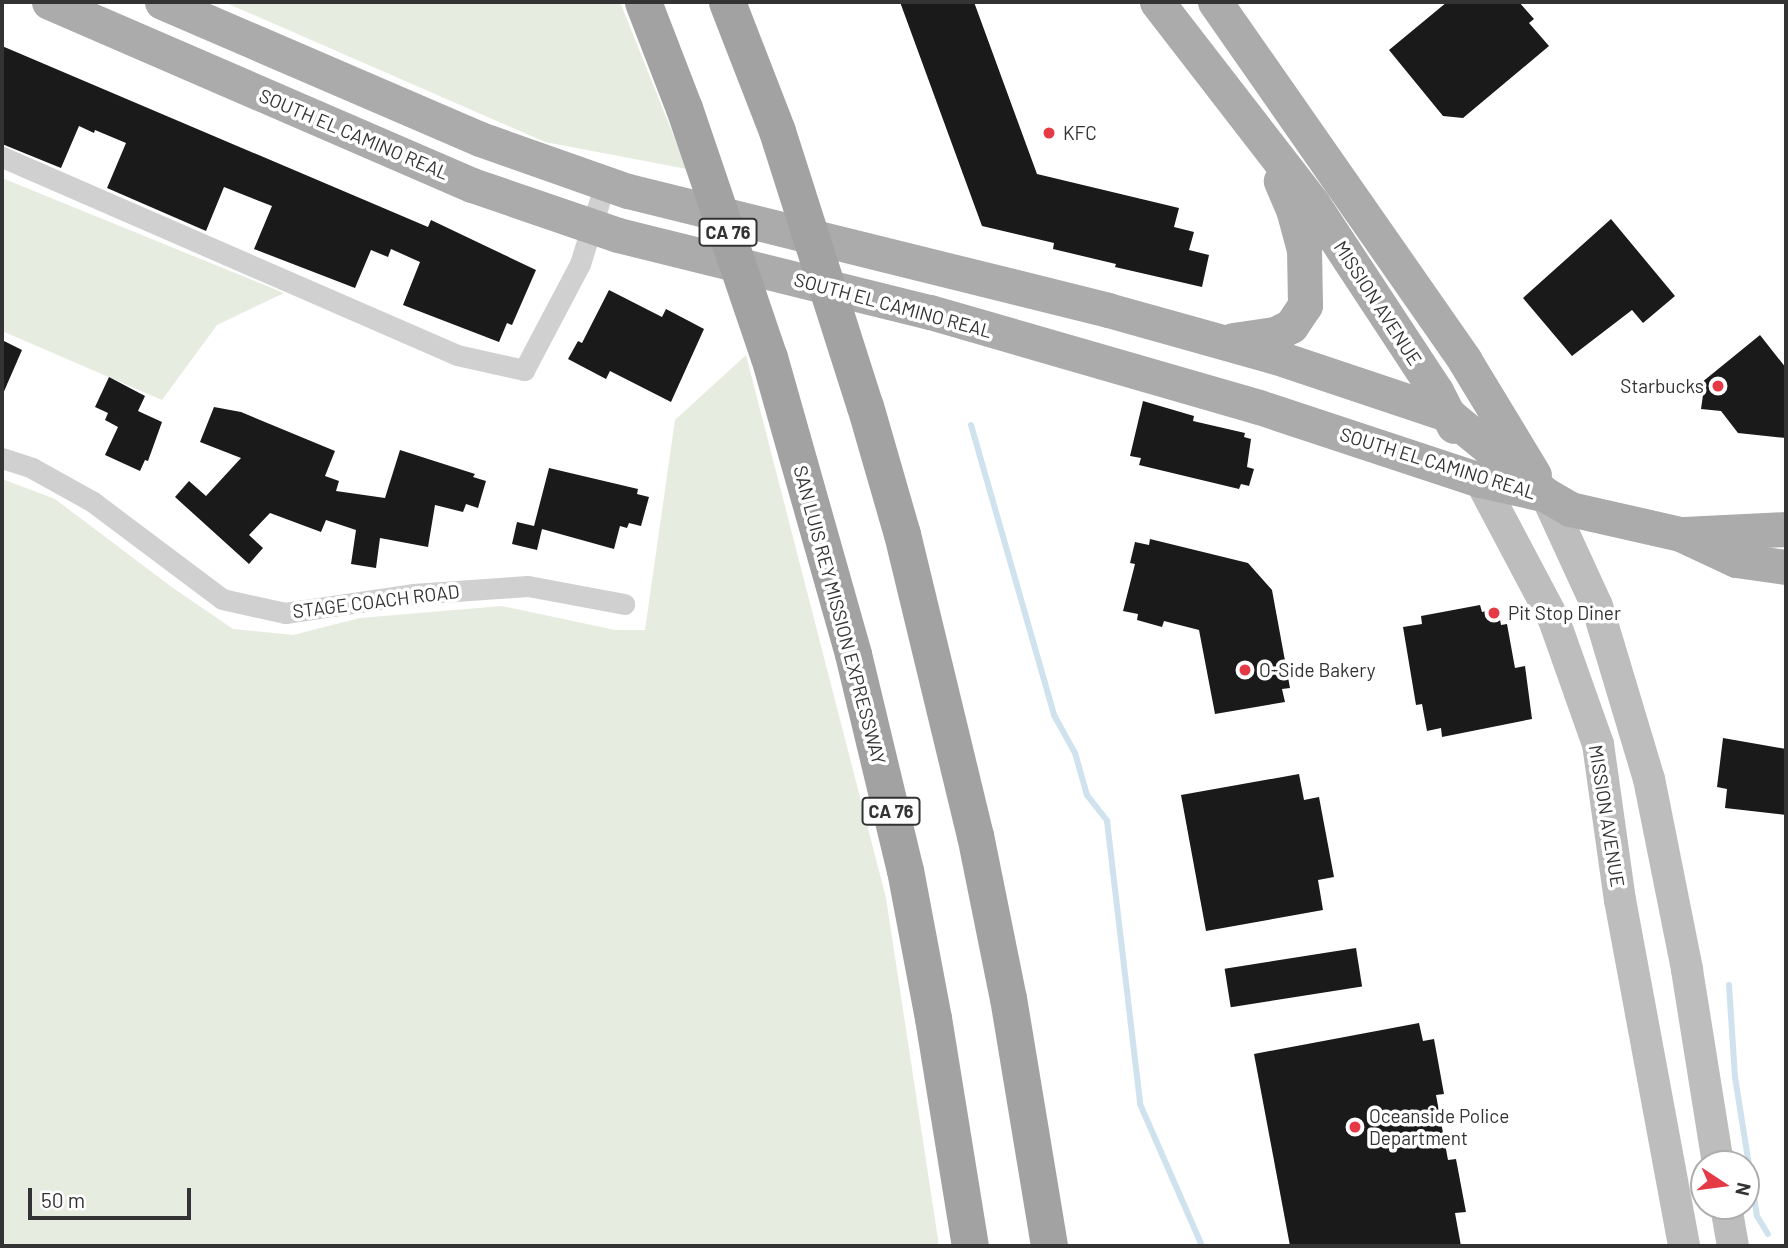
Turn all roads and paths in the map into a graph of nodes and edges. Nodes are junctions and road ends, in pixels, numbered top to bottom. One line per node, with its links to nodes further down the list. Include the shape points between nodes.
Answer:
1 (49, 2): 11 (main road, SOUTH EL CAMINO REAL, via 472,185)
2 (162, 2): 10 (main road, SOUTH EL CAMINO REAL, via 480,139)
3 (643, 2): 23 (highway, SAN LUIS REY MISSION EXPRESSWAY / CA 76, via 769,356 850,641 905,870)
4 (727, 2): 24 (highway, via 785,156 902,534 975,835 1008,998)
5 (1215, 2): 7 (main road, MISSION AVENUE)
6 (1161, 7): 7 (main road, via 1191,15 1254,92); 8 (main road, MISSION AVENUE)
7 (1278, 89): 16 (main road, MISSION AVENUE, via 1465,361)
8 (1262, 136): 12 (main road, via 1294,212 1304,250 1305,305 1291,326 1275,334); 13 (main road, MISSION AVENUE, via 1313,204)
9 (2, 158): 11 (street, via 457,355 524,370 580,264)
10 (605, 183): 11 (street); 12 (main road, SOUTH EL CAMINO REAL)
11 (594, 227): 15 (main road, SOUTH EL CAMINO REAL, via 930,312 1259,407)
12 (1222, 342): 13 (main road, SOUTH EL CAMINO REAL)
13 (1449, 415): 15 (main road, MISSION AVENUE); 16 (main road, SOUTH EL CAMINO REAL)
14 (2, 458): 20 (street, STAGE COACH ROAD, via 32,468 93,502 222,599 285,613 413,594 528,586)
15 (1480, 480): 16 (main road, SOUTH EL CAMINO REAL); 25 (main road, MISSION AVENUE, via 1554,620 1598,744 1620,900)
16 (1546, 495): 18 (main road, via 1596,517); 21 (main road, MISSION AVENUE, via 1597,606 1649,779 1688,970)
17 (1786, 529): 18 (main road)
18 (1680, 534): 19 (main road, via 1737,560)
19 (1777, 562)
20 (624, 604)
21 (1716, 1150)
22 (1728, 1220): 26 (main road)
23 (970, 1246)
24 (1049, 1246)
25 (1684, 1246)
26 (1733, 1246)

